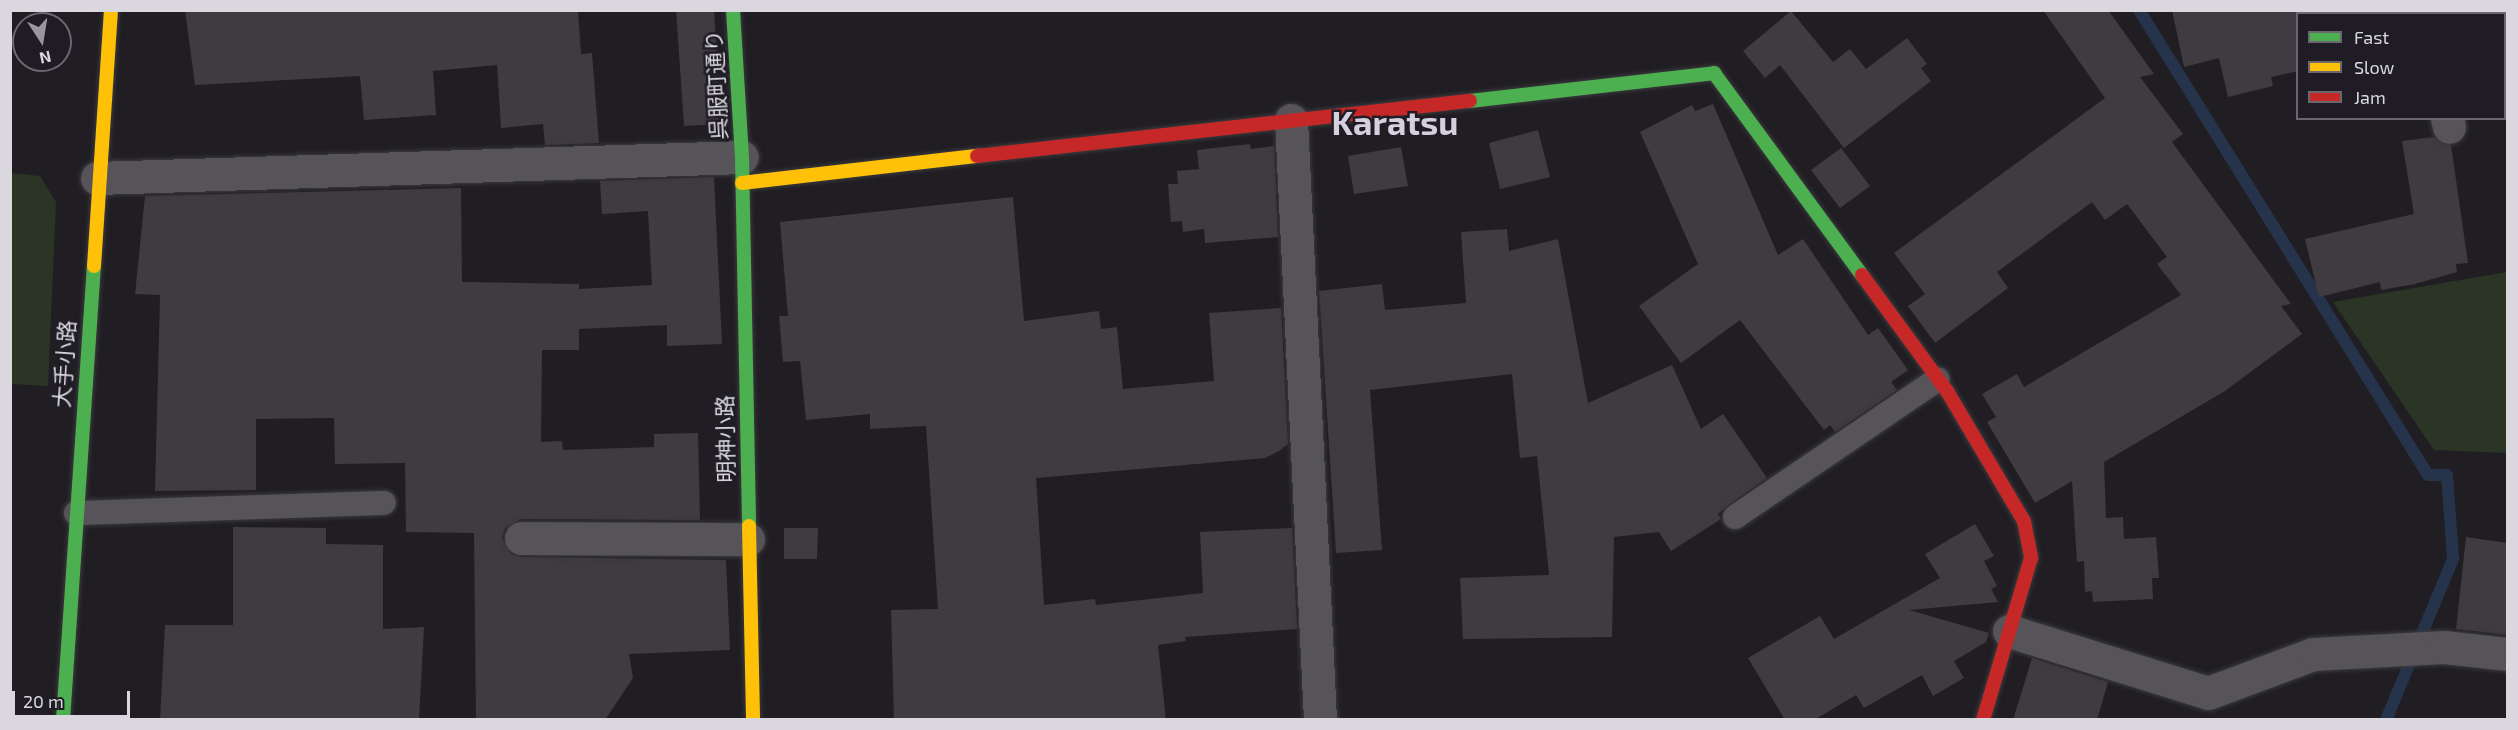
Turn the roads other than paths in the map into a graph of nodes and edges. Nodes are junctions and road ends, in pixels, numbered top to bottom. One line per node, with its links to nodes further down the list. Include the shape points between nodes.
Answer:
1 (111, 10): 5 (street, 大手小路)
2 (733, 10): 4 (street, 呉服町通り)
3 (1291, 120): 4 (street); 6 (street, via 1714,73); 16 (street)
4 (742, 170): 5 (street); 11 (street, 明神小路)
5 (97, 178): 8 (street, 大手小路)
6 (1938, 379): 9 (lane); 12 (street, via 2024,521 2031,558)
7 (384, 503): 8 (lane)
8 (76, 513): 14 (street, 大手小路)
9 (1735, 517)
10 (521, 538): 11 (street)
11 (748, 539): 15 (street, 明神小路)
12 (2008, 631): 13 (street, via 2208,693 2313,654 2444,647); 17 (street)
13 (2508, 654)
14 (63, 720)
15 (753, 720)
16 (1320, 720)
17 (1983, 720)

